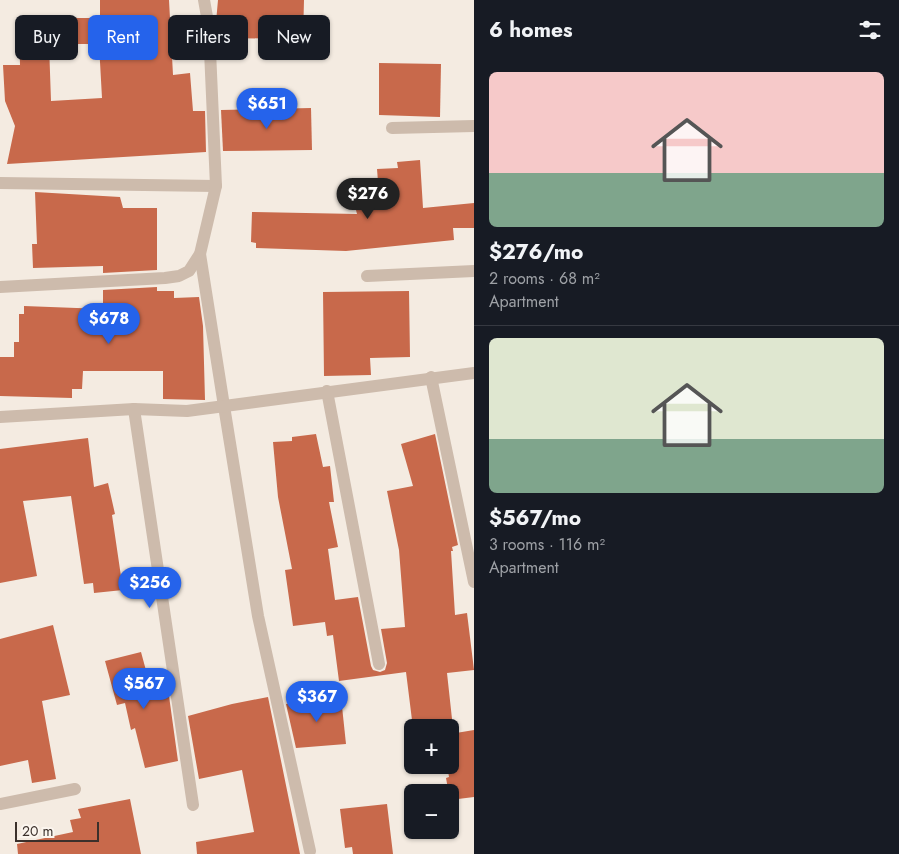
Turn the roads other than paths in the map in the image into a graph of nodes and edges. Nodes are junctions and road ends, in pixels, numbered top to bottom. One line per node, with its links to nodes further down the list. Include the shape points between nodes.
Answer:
1 (204, 0): 5 (street, via 209,28)
2 (474, 126): 3 (street)
3 (392, 128)
4 (0, 184): 5 (street)
5 (216, 186): 6 (street)
6 (200, 254): 9 (street, via 189,271 179,276); 13 (street)
7 (474, 271): 8 (street)
8 (367, 276)
9 (0, 287)
10 (474, 373): 11 (street)
11 (431, 377): 12 (street); 16 (street)
12 (327, 391): 13 (street); 17 (street)
13 (224, 406): 14 (street, via 187,410); 21 (street, via 258,616)
14 (134, 409): 15 (street); 20 (street)
15 (0, 418)
16 (474, 582)
17 (379, 664)
18 (75, 789): 19 (street)
19 (0, 804)
20 (193, 805)
21 (310, 851)

